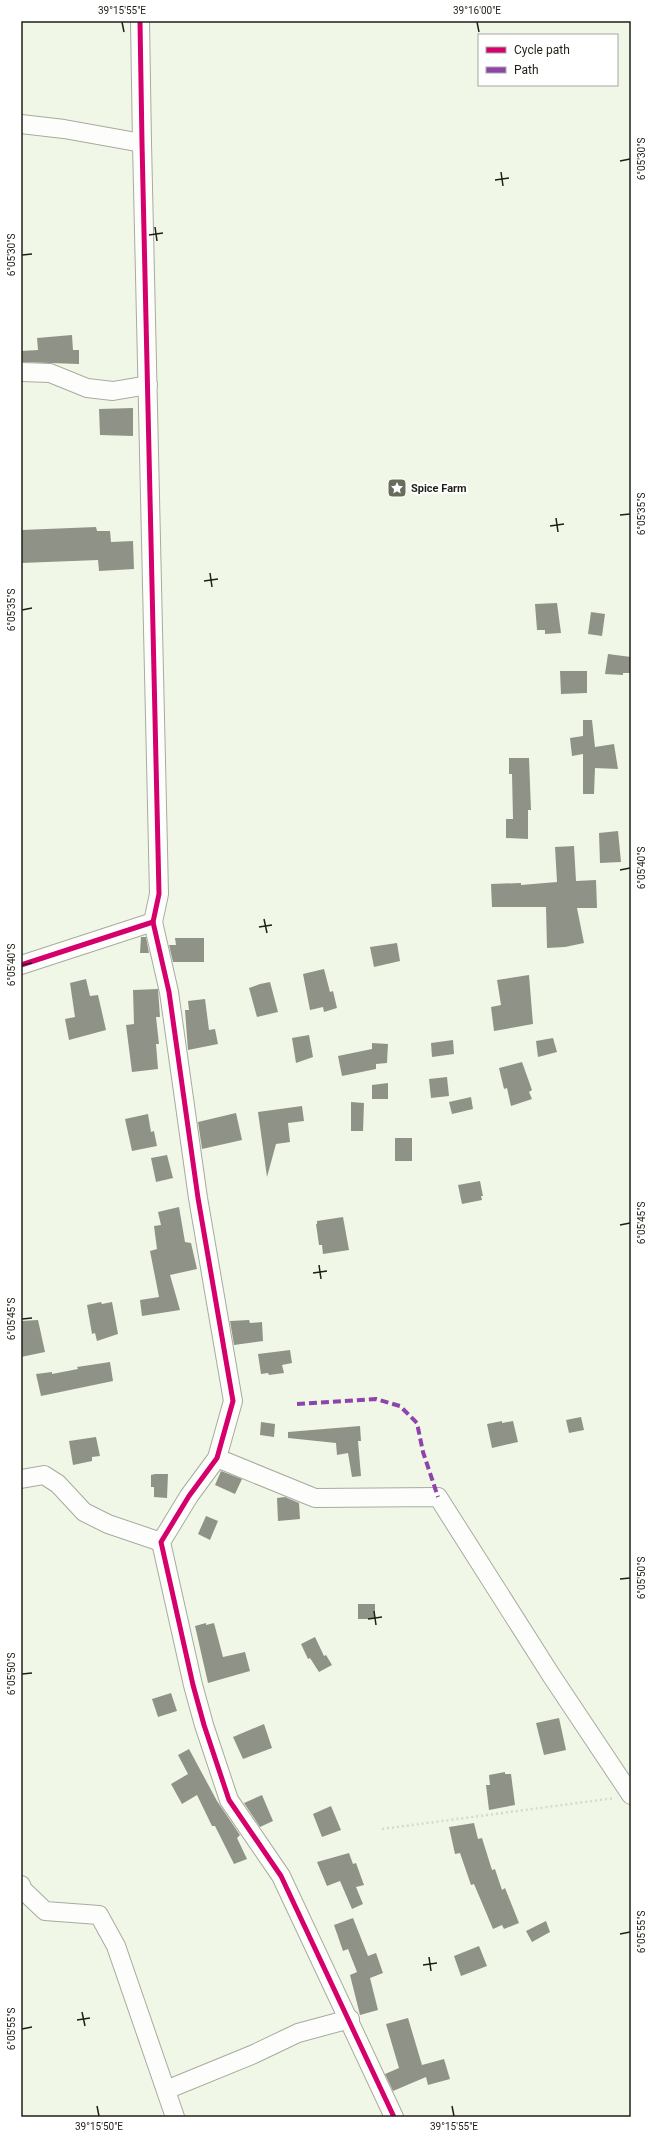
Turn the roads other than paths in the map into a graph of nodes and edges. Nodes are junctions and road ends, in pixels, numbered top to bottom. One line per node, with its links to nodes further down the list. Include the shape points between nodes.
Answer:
1 (140, 21): 3 (street)
2 (21, 124): 3 (street)
3 (142, 143): 5 (street)
4 (21, 372): 5 (street, via 50,372 88,388 113,391)
5 (148, 385): 6 (street, via 159,894)
6 (153, 922): 7 (street); 8 (street, via 169,992 198,1198 232,1401)
7 (21, 965)
8 (217, 1458): 10 (street, via 189,1496); 11 (street, via 315,1498 438,1497 551,1675)
9 (21, 1479): 10 (street, via 44,1475 58,1484 84,1512 108,1524)
10 (161, 1542): 13 (street, via 193,1684 229,1800 281,1876)
11 (624, 1797)
12 (21, 1885): 14 (street, via 45,1911 99,1915 116,1946)
13 (350, 2020): 14 (street, via 298,2033); 16 (street)
14 (166, 2090): 15 (street)
15 (175, 2117)
16 (394, 2117)

